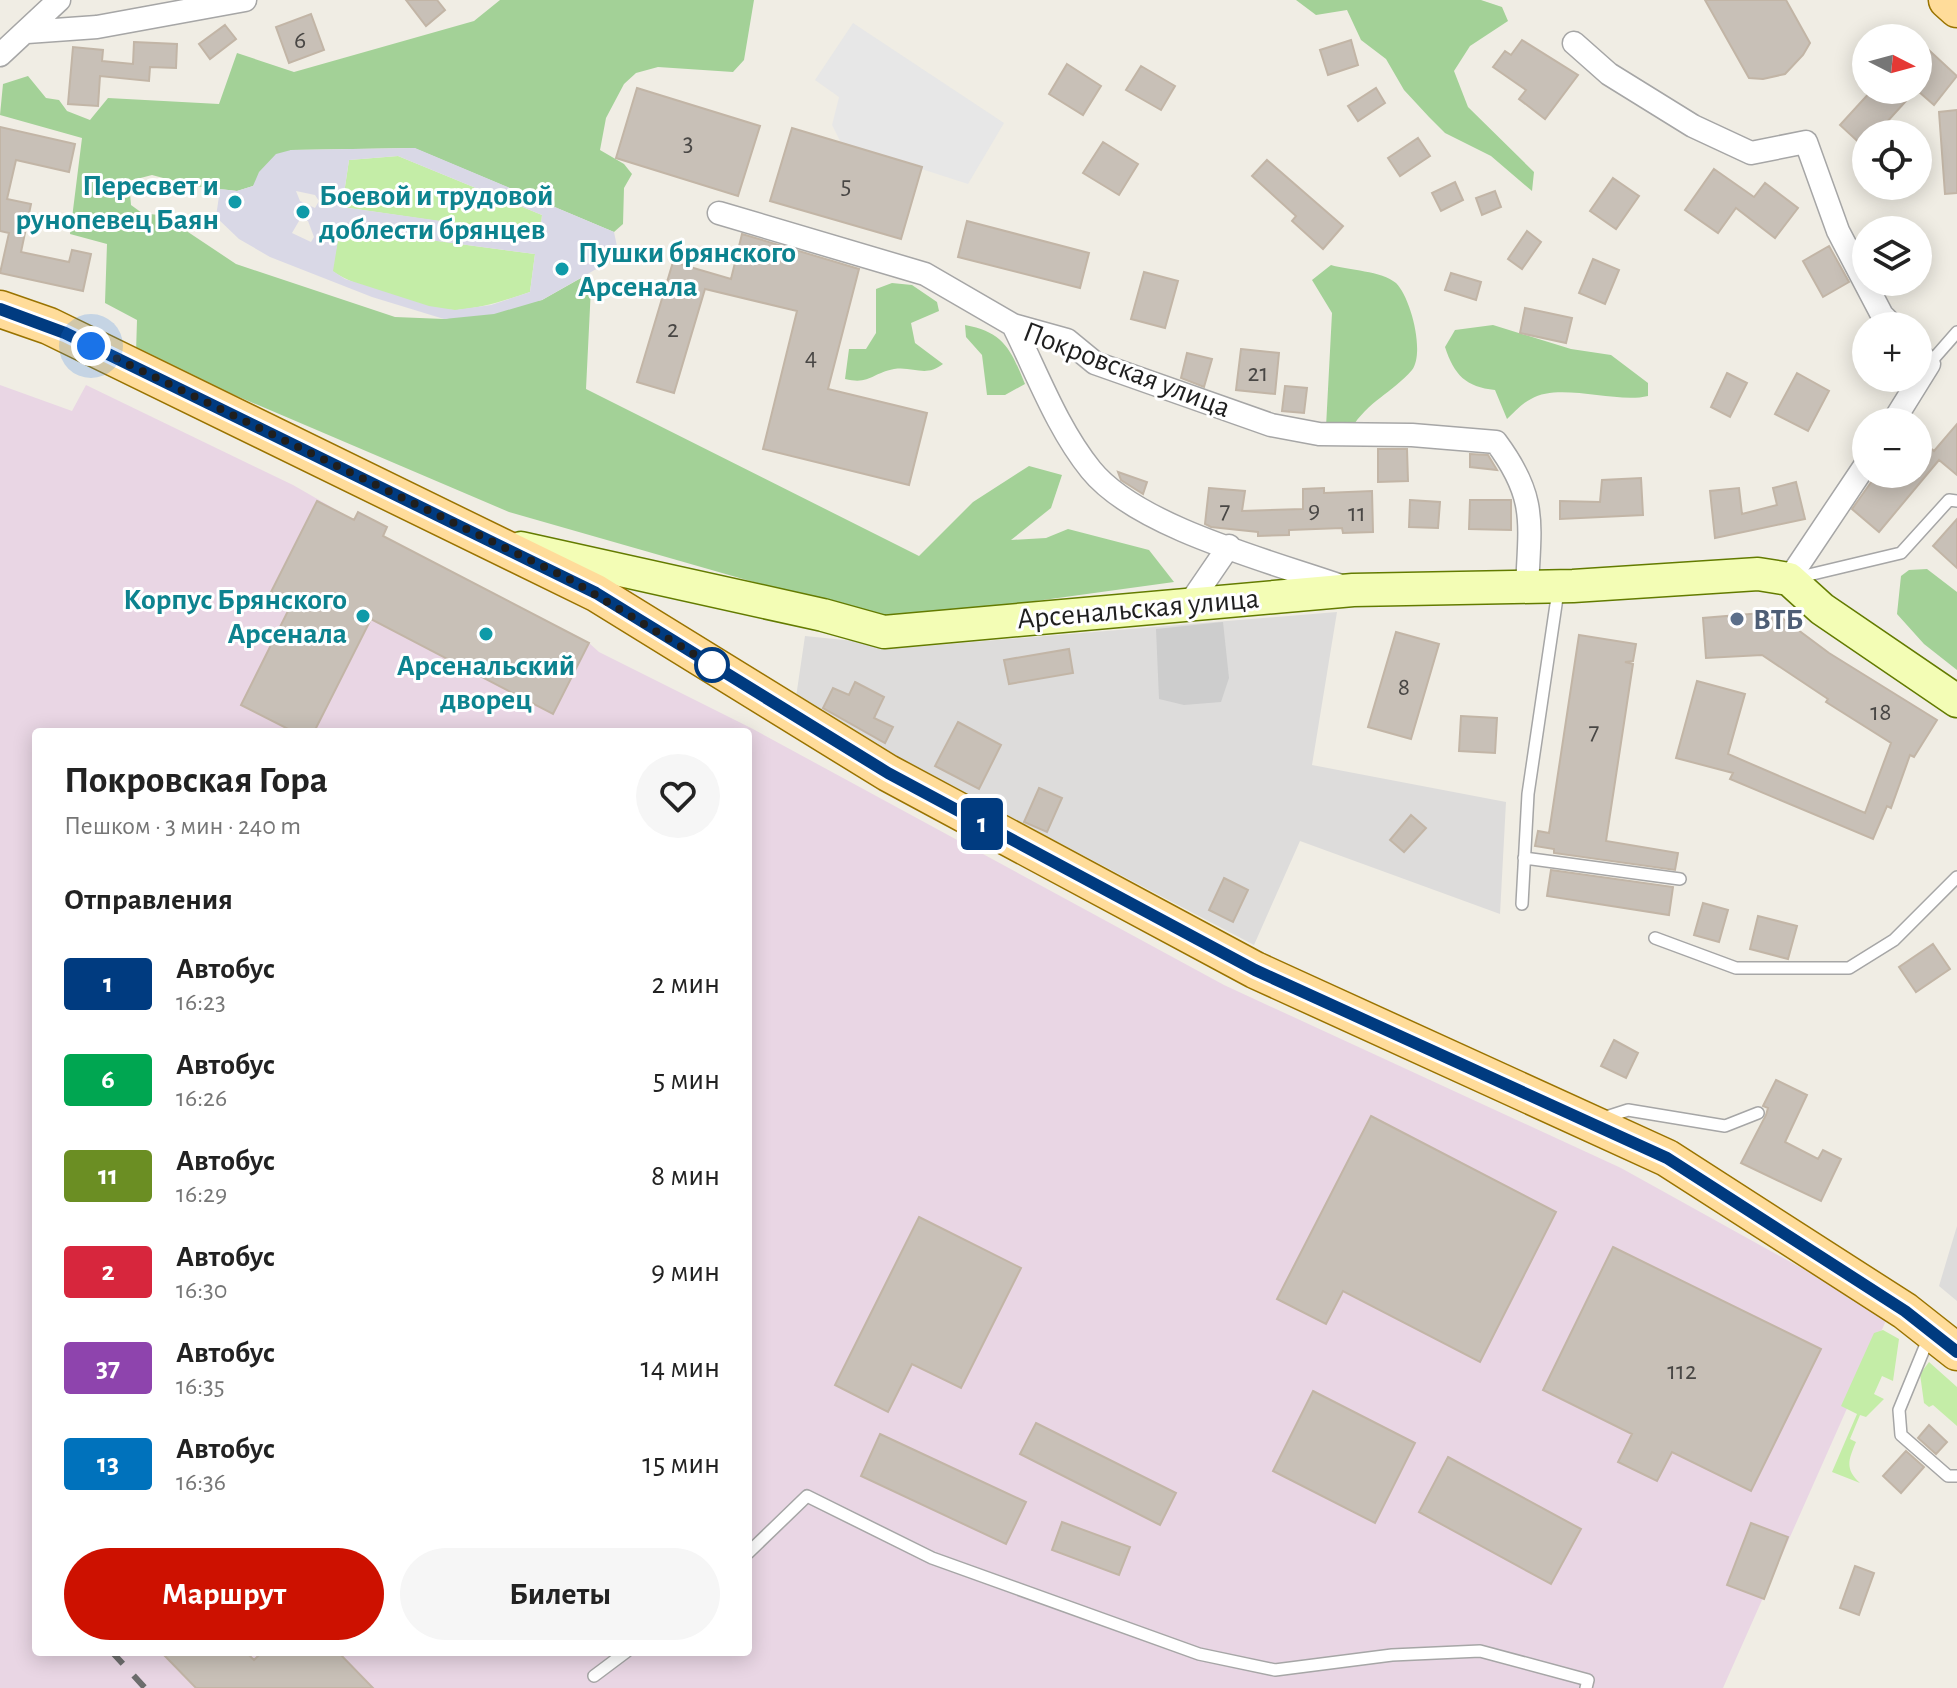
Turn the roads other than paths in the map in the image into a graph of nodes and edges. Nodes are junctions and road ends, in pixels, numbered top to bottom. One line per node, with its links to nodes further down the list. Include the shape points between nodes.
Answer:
1 (59, 0): 5 (street)
2 (245, 0): 5 (street, via 97,27)
3 (1947, 0): 4 (main road)
4 (1957, 9)
5 (27, 32): 7 (street)
6 (1574, 43): 10 (street, via 1609,74 1693,126 1751,153 1806,142 1838,231)
7 (0, 55)
8 (719, 213): 11 (street, Покровская улица, via 925,274)
9 (0, 309): 16 (main road, via 49,326)
10 (1880, 312)
11 (1013, 325): 17 (street, via 1065,431 1092,472 1132,507); 19 (street, Покровская улица, via 1067,340 1095,363 1271,425 1319,434 1496,442 1519,472)
12 (1957, 332): 13 (lane)
13 (1932, 352)
14 (1852, 485): 18 (street)
15 (1957, 501): 18 (lane, via 1949,500 1901,553)
16 (498, 543): 21 (street, Арсенальская улица, via 884,632); 29 (main road, via 596,593 888,773 1255,970)
17 (1229, 546): 20 (street); 21 (street)
18 (1789, 579): 19 (street, Арсенальская улица, via 1758,574); 22 (street, via 1822,609)
19 (1543, 586): 20 (street, Арсенальская улица); 23 (lane)
20 (1353, 590): 21 (street, Арсенальская улица)
21 (1190, 603)
22 (1957, 701)
23 (1524, 858): 25 (lane); 26 (lane)
24 (1957, 877): 27 (lane, via 1894,940 1849,968 1736,968)
25 (1680, 879)
26 (1522, 904)
27 (1655, 938)
28 (1758, 1113): 29 (lane, via 1725,1126 1628,1110)
29 (1589, 1123): 30 (main road, via 1667,1158 1905,1311)
30 (1944, 1342): 31 (lane, via 1899,1410 1901,1435 1948,1476)
31 (1957, 1476)
32 (752, 1549): 35 (lane, via 807,1496 932,1558 1199,1654 1275,1670 1392,1655 1480,1651 1588,1680)
33 (621, 1656): 34 (lane)
34 (594, 1676)
35 (1586, 1688)

